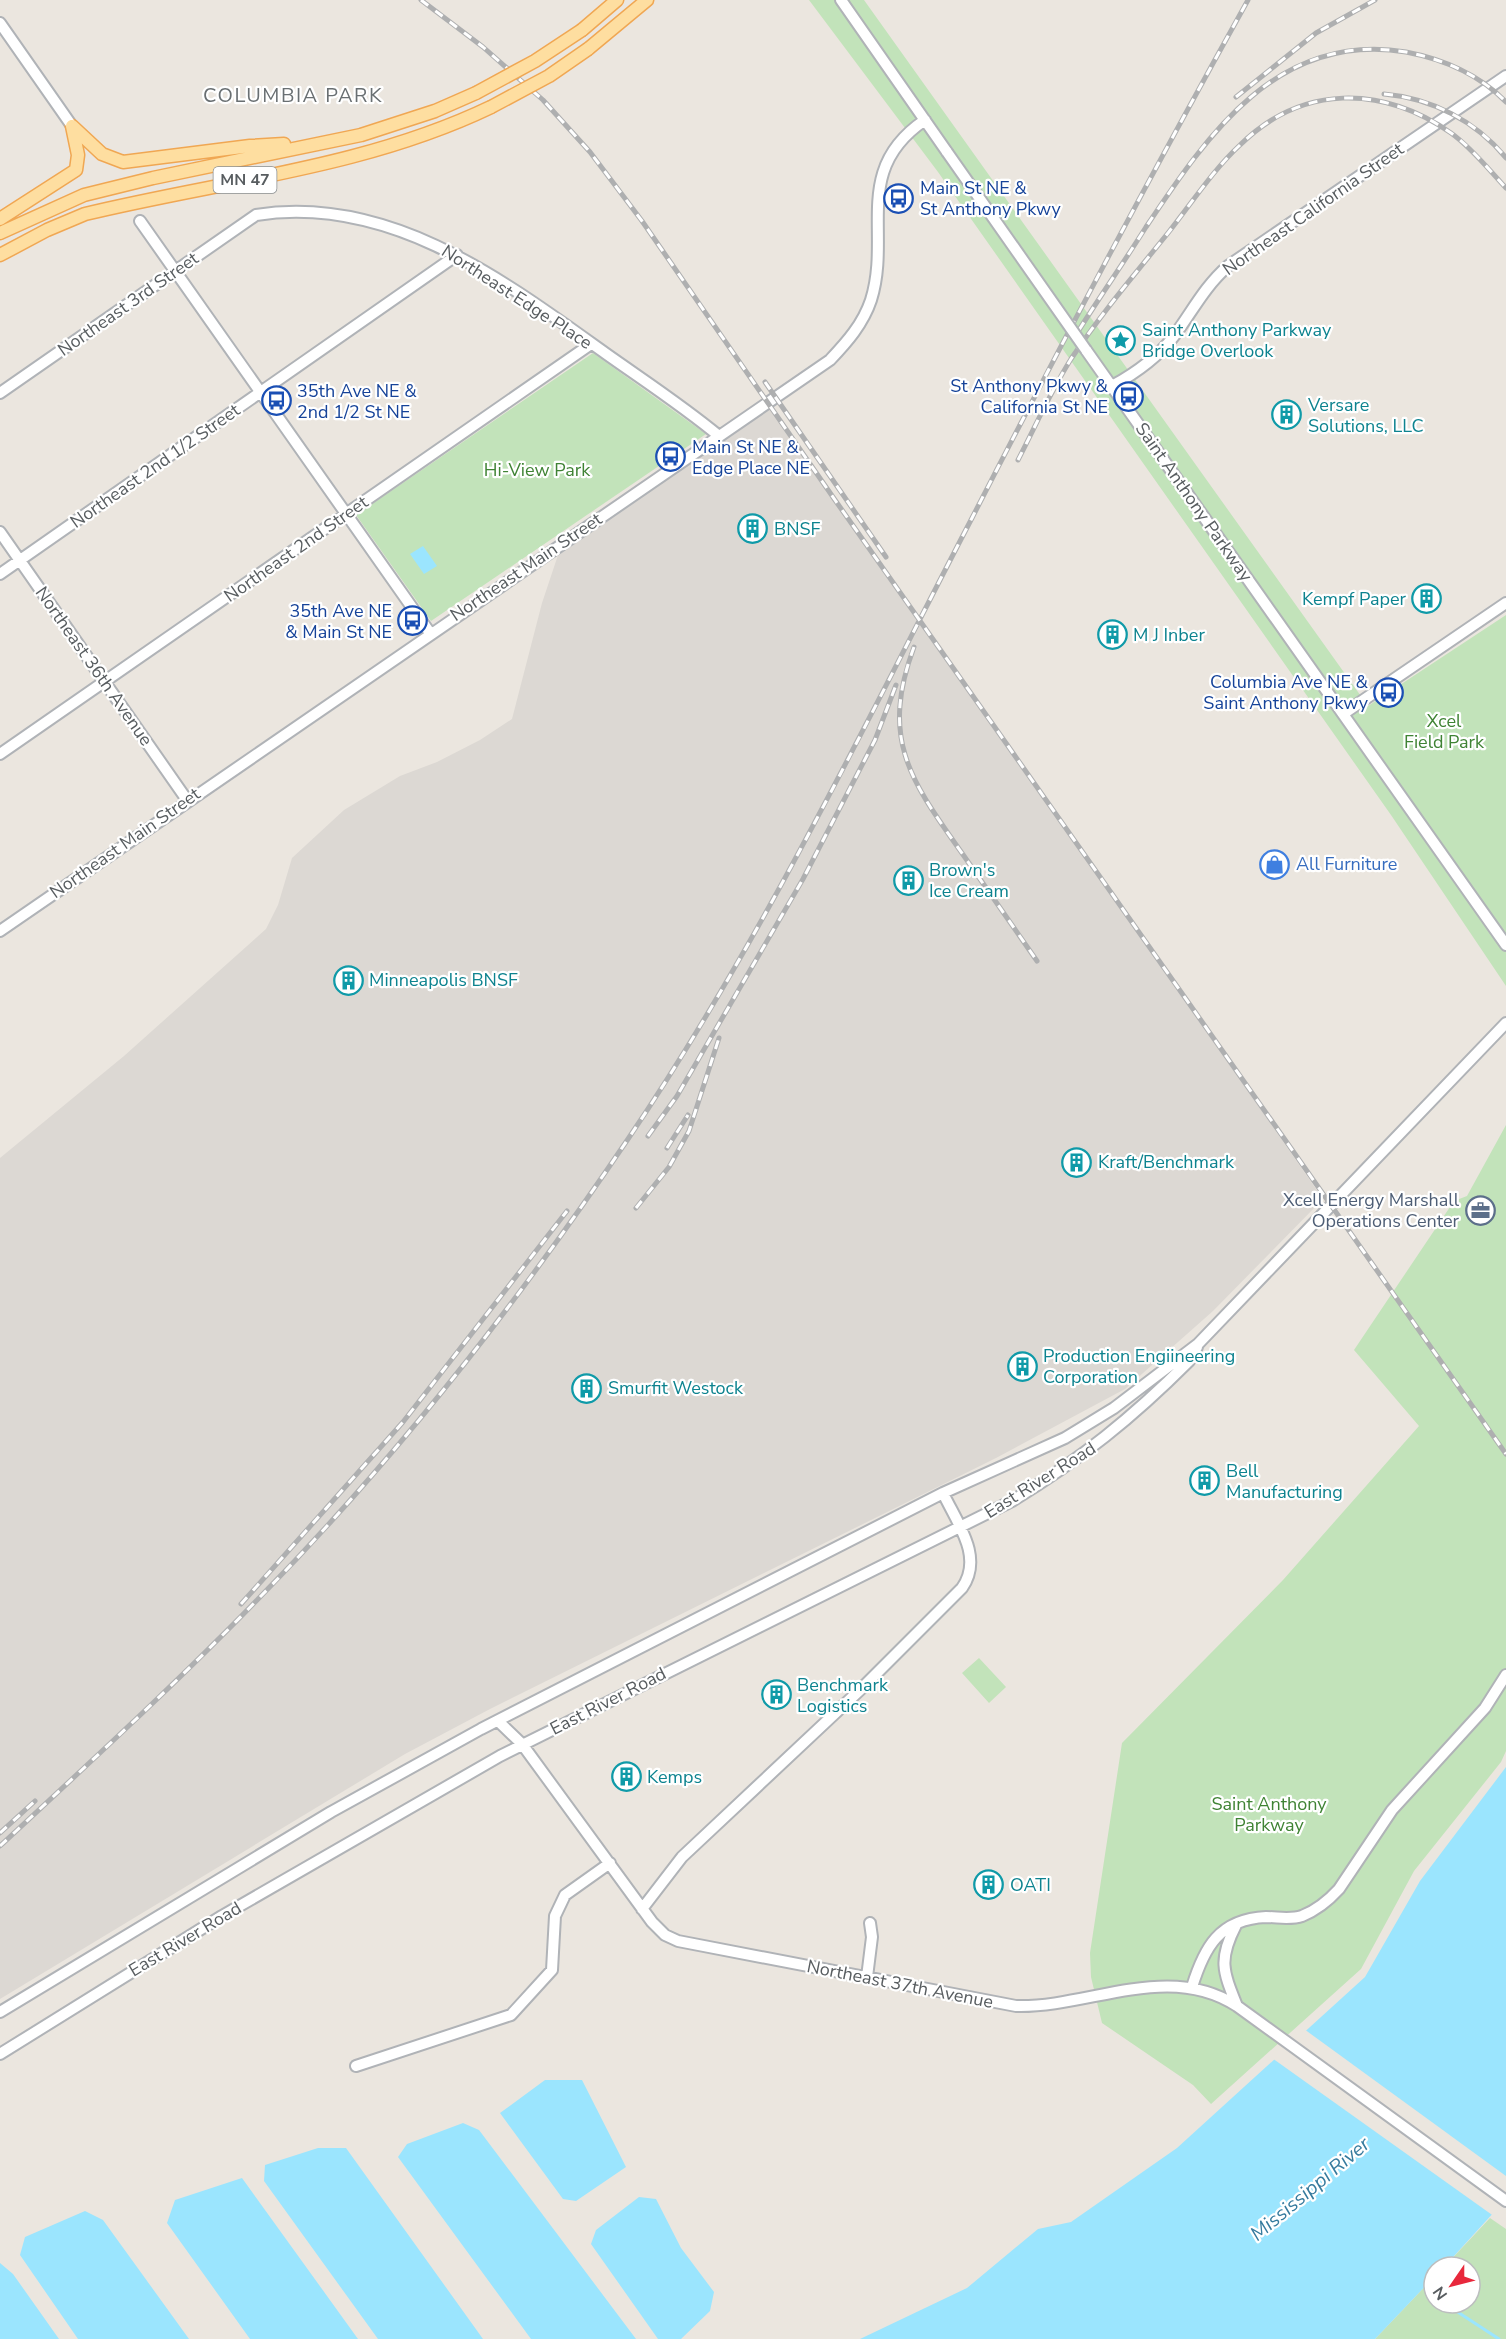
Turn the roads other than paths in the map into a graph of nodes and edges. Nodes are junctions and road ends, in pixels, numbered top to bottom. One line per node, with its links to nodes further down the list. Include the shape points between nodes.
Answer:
1 (617, 0): 8 (main road, MN 47, bridge, via 536,61 476,93 360,135)
2 (647, 0): 13 (main road, MN 47, bridge, via 549,76 434,132 360,154 85,214)
3 (841, 0): 6 (street, Saint Anthony Parkway)
4 (0, 23): 7 (street)
5 (1506, 76): 17 (street, Northeast California Street, via 1228,267 1204,289 1161,350)
6 (925, 120): 17 (street, Saint Anthony Parkway, bridge); 20 (street, Northeast Main Street, via 897,146 883,171 877,199 878,266 871,300 859,327 830,360)
7 (72, 126): 8 (main road, via 102,154 123,162 250,146); 10 (main road, via 78,155 76,170)
8 (318, 143): 12 (main road, MN 47, via 84,195)
9 (256, 215): 14 (street, Northeast Edge Place, via 297,211 376,223 420,237); 15 (street, Northeast 3rd Street)
10 (0, 219)
11 (140, 221): 15 (street)
12 (0, 233)
13 (0, 255)
14 (457, 255): 16 (street, Northeast Edge Place); 19 (street, Northeast 2nd 1/2 Street)
15 (176, 272): 18 (street, Northeast 3rd Street); 19 (street)
16 (591, 344): 20 (street, Northeast Edge Place); 21 (street, Northeast 2nd Street)
17 (1112, 386): 28 (street, Saint Anthony Parkway)
18 (0, 393)
19 (261, 393): 21 (street); 23 (street, Northeast 2nd 1/2 Street)
20 (719, 436): 26 (street, Northeast Main Street)
21 (346, 514): 26 (street); 27 (street, Northeast 2nd Street)
22 (0, 532): 23 (street, Northeast 36th Avenue)
23 (20, 560): 24 (street, Northeast 2nd 1/2 Street); 27 (street, Northeast 36th Avenue)
24 (0, 574)
25 (1506, 603): 28 (street)
26 (430, 633): 30 (street, Northeast Main Street)
27 (105, 682): 29 (street, Northeast 2nd Street); 30 (street, Northeast 36th Avenue)
28 (1343, 714): 32 (street, Saint Anthony Parkway)
29 (0, 754)
30 (188, 800): 31 (street, Northeast Main Street)
31 (0, 931)
32 (1506, 945)
33 (1506, 1023): 34 (street)
34 (1198, 1344): 35 (street, East River Road, via 1114,1408 1065,1438); 36 (street, East River Road, via 1189,1361 1107,1438 1056,1474)
35 (943, 1493): 36 (street); 38 (street, East River Road)
36 (959, 1528): 39 (street, East River Road); 41 (street, via 970,1549 971,1570 962,1588 682,1857)
37 (1506, 1675): 43 (street, via 1485,1708 1392,1810 1330,1899 1301,1916 1252,1919)
38 (498, 1721): 39 (street, Northeast 37th Avenue); 47 (street, East River Road, via 331,1812)
39 (522, 1744): 40 (street, Northeast 37th Avenue); 48 (street, East River Road, via 222,1916)
40 (610, 1863): 41 (street, Northeast 37th Avenue); 49 (street, via 565,1895 555,1916 552,1970 511,2015)
41 (642, 1910): 44 (street, Northeast 37th Avenue, via 665,1935 678,1941)
42 (870, 1923): 44 (street)
43 (1236, 1925): 45 (street, via 1208,1946); 46 (street, via 1226,1945 1223,1964)
44 (867, 1977): 45 (street, Northeast 37th Avenue, via 1025,2006 1071,2002 1152,1986)
45 (1192, 1988): 46 (street, Northeast 37th Avenue)
46 (1237, 2006): 50 (street, Northeast 37th Avenue)
47 (0, 2012)
48 (0, 2054)
49 (356, 2066)
50 (1506, 2201)

